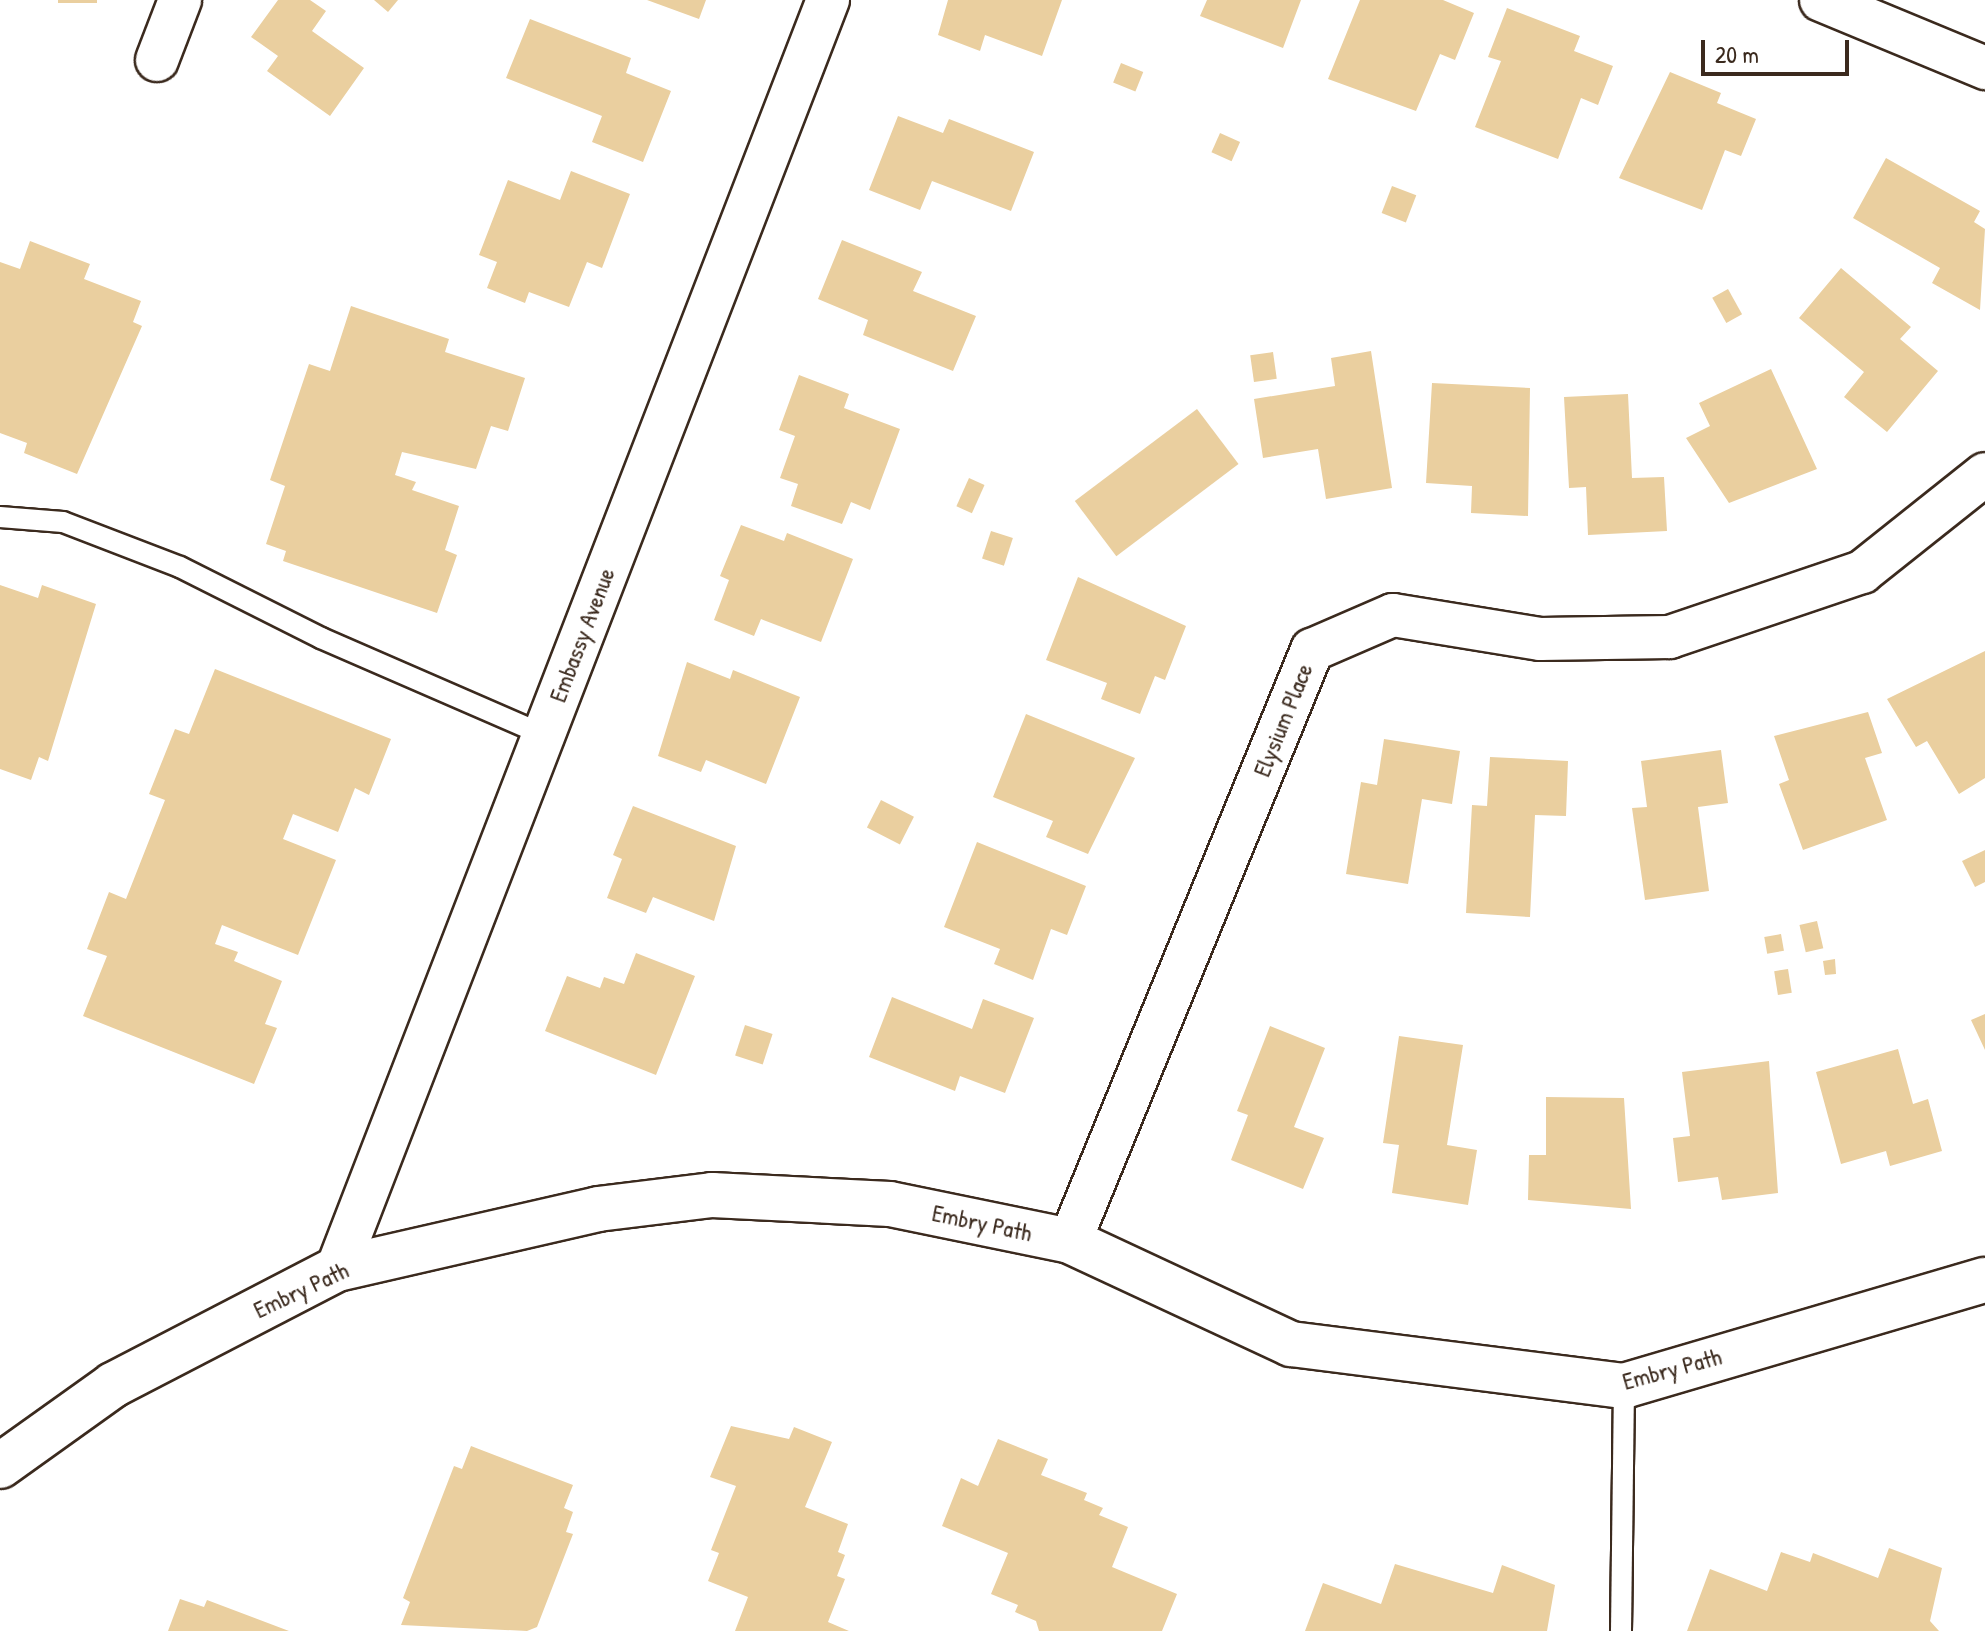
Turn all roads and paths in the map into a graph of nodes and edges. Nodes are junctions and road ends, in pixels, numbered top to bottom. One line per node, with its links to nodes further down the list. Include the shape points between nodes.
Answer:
1 (180, 0): 4 (street)
2 (828, 0): 8 (street, Embassy Avenue)
3 (1821, 0): 5 (street)
4 (157, 60)
5 (1985, 68)
6 (1985, 474): 9 (street, Elysium Place, via 1862,572 1670,637 1540,639 1393,615 1312,650)
7 (0, 517): 8 (lane, via 63,522 180,567 321,638)
8 (544, 735): 10 (street, Embassy Avenue)
9 (1070, 1241): 10 (street, Embry Path, via 890,1204 712,1195 598,1209); 12 (street, Embry Path, via 1291,1344)
10 (337, 1269): 13 (street, Embry Path, via 113,1385)
11 (1985, 1280): 12 (street, Embry Path)
12 (1624, 1386): 14 (lane)
13 (0, 1466)
14 (1621, 1631)

